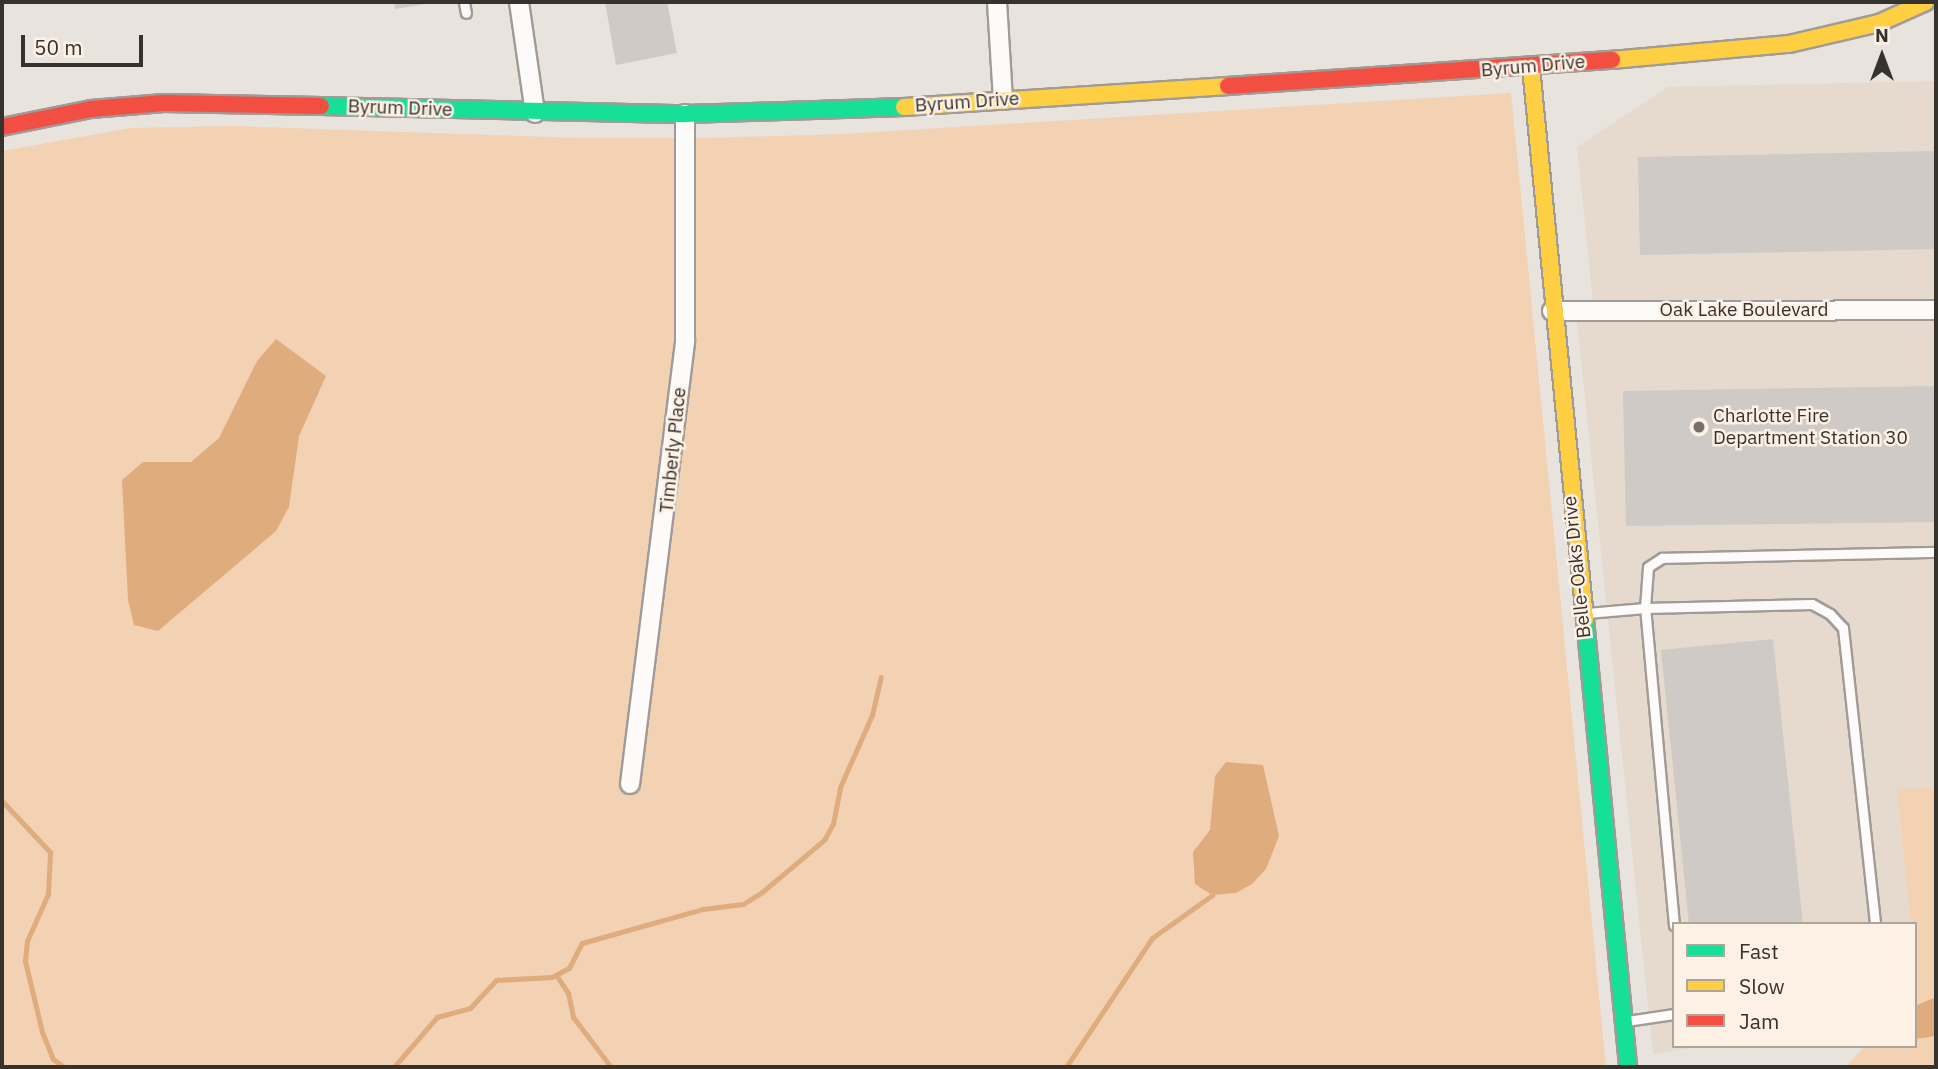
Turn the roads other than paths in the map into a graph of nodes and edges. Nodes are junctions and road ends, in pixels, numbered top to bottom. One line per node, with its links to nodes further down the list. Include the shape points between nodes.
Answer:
1 (464, 2): 5 (lane)
2 (519, 2): 8 (street)
3 (996, 2): 7 (street)
4 (1926, 2): 6 (street, Byrum Drive, via 1879,23 1789,44)
5 (466, 13)
6 (1531, 67): 7 (street, Byrum Drive); 12 (street, Belle-Oaks Drive)
7 (1003, 100): 9 (street, Byrum Drive)
8 (536, 113): 9 (street, Byrum Drive); 10 (street, Byrum Drive, via 183,102 91,109)
9 (685, 114): 16 (street, Timberly Place, via 685,341)
10 (2, 127)
11 (1936, 310): 12 (street, Oak Lake Boulevard)
12 (1552, 312): 15 (street, Belle-Oaks Drive)
13 (1936, 552): 14 (lane, via 1662,558 1648,567)
14 (1645, 608): 15 (lane); 17 (lane); 18 (lane, via 1812,604 1843,628)
15 (1582, 613): 20 (street, Belle-Oaks Drive)
16 (630, 784)
17 (1674, 922)
18 (1875, 922)
19 (1672, 1014): 20 (lane)
20 (1623, 1021): 21 (street, Belle-Oaks Drive)
21 (1628, 1067)

